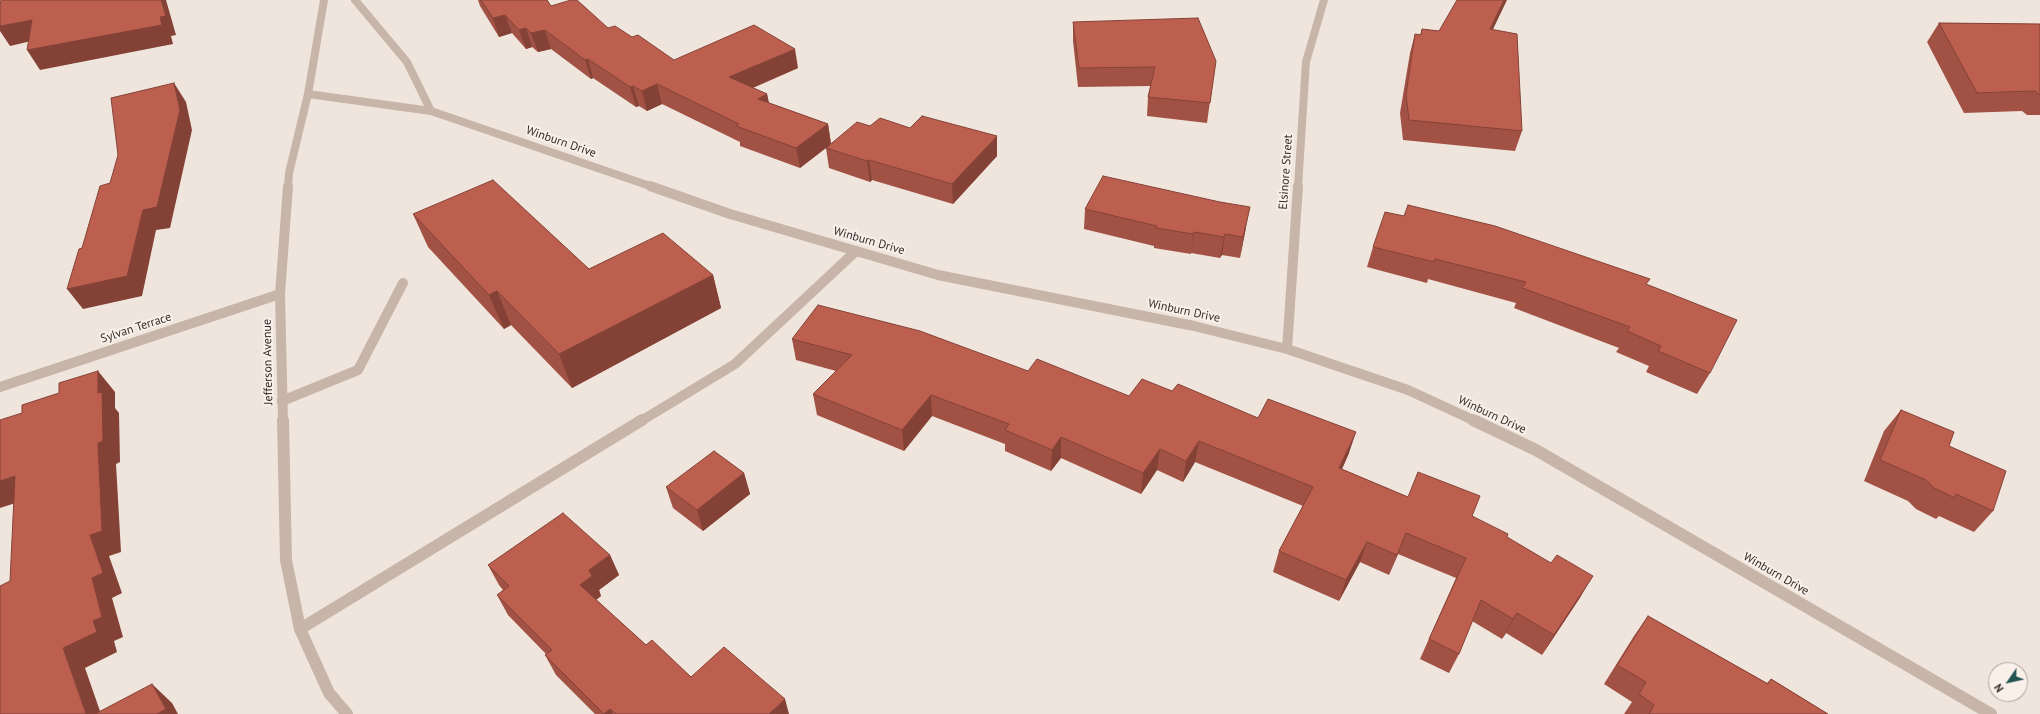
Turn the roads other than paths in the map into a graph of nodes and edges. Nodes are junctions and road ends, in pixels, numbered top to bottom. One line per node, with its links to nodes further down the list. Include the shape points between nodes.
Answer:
1 (324, 0): 4 (street, Jefferson Avenue)
2 (355, 0): 5 (street, via 407,62)
3 (1324, 0): 9 (street, Elsinore Street, via 1306,62)
4 (308, 94): 5 (street, Winburn Drive); 8 (street, Jefferson Avenue, via 290,172)
5 (430, 111): 6 (street, Winburn Drive, via 730,214)
6 (856, 251): 9 (street, Winburn Drive, via 938,275 1194,326); 12 (street, via 735,364)
7 (403, 283): 11 (street, via 358,370)
8 (280, 294): 10 (street, Sylvan Terrace); 11 (street, Jefferson Avenue)
9 (1286, 349): 14 (street, Winburn Drive, via 1408,390 1536,450)
10 (0, 387)
11 (282, 401): 12 (street, Jefferson Avenue, via 286,560)
12 (300, 629): 13 (street, Jefferson Avenue, via 329,694)
13 (347, 714)
14 (1992, 714)

